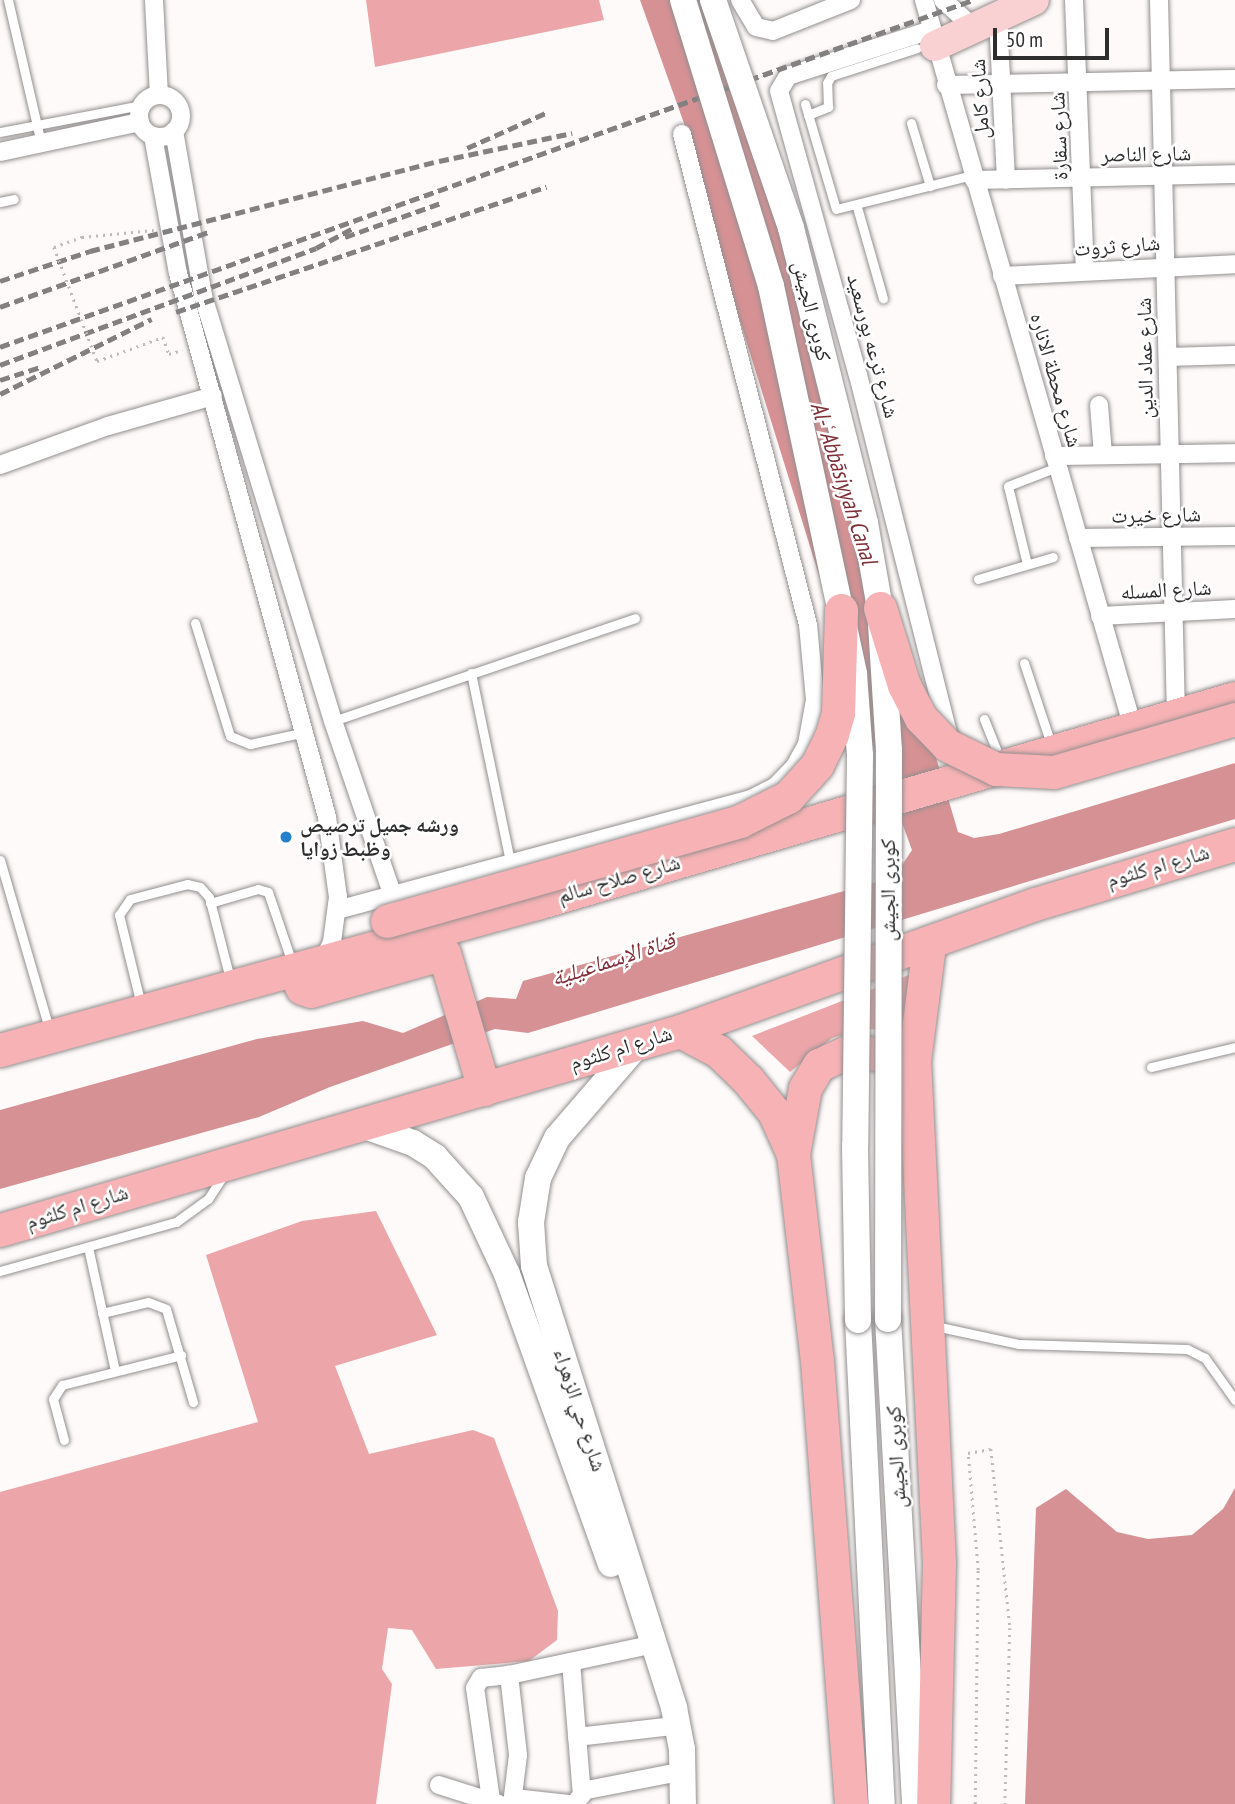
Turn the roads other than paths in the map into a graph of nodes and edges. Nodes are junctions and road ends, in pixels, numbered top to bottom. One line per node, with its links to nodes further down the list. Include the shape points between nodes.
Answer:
1 (8, 0): 24 (lane)
2 (154, 0): 19 (street)
3 (683, 0): 64 (main road, كوبرى الجيش, bridge, via 771,286)
4 (713, 0): 62 (main road, كوبرى الجيش, bridge, via 791,228 865,523)
5 (740, 0): 6 (street, via 752,22 767,31)
6 (851, 0)
7 (923, 0): 13 (street, شارع محطة الاناره)
8 (943, 0): 12 (street)
9 (1034, 0): 12 (main road)
10 (1074, 0): 16 (street, شارع سقارة)
11 (1159, 0): 15 (street, شارع عماد الدين)
12 (986, 22): 13 (main road); 17 (street, شارع كامل)
13 (928, 41): 18 (street, شارع محطة الاناره); 22 (lane, via 831,76 828,107); 80 (street, شارع ترعه بورسعيد, via 788,76 779,91 858,374)
14 (1235, 79): 15 (street)
15 (1161, 80): 16 (street); 32 (street, شارع عماد الدين)
16 (1080, 82): 17 (street); 34 (street, شارع سقارة)
17 (1002, 84): 18 (street); 35 (street, شارع كامل)
18 (946, 85): 33 (street, شارع محطة الاناره)
19 (159, 94): 21 (street); 25 (street, via 173,99 181,111)
20 (805, 104): 22 (lane)
21 (140, 113): 24 (lane); 28 (street); 29 (street)
22 (808, 115): 39 (lane, via 832,206 841,210)
23 (911, 123): 36 (lane)
24 (38, 124): 26 (lane); 29 (lane)
25 (174, 131): 28 (street); 53 (street, via 202,292)
26 (0, 132)
27 (682, 134): 81 (street, via 796,576 813,660 813,723 795,766)
28 (153, 136): 47 (street, via 170,227)
29 (41, 143): 30 (street)
30 (0, 152)
31 (1235, 174): 32 (street, شارع الناصر)
32 (1163, 176): 34 (street, شارع الناصر); 41 (street, شارع عماد الدين)
33 (973, 177): 35 (street, شارع الناصر); 36 (lane); 43 (street, شارع محطة الاناره)
34 (1083, 178): 35 (street, شارع الناصر); 42 (street, شارع سقارة)
35 (1006, 180)
36 (930, 186): 39 (lane)
37 (15, 199): 38 (lane)
38 (0, 202)
39 (857, 207): 44 (lane)
40 (1235, 264): 41 (street, شارع ثروت)
41 (1166, 266): 42 (street, شارع ثروت); 46 (street, شارع عماد الدين)
42 (1085, 271): 43 (street, شارع ثروت)
43 (1002, 276): 52 (street, شارع محطة الاناره)
44 (883, 298)
45 (1235, 355): 46 (street)
46 (1168, 356): 50 (street, شارع عماد الدين)
47 (213, 396): 54 (street, via 108,426); 55 (street)
48 (1099, 405): 51 (street)
49 (1235, 453): 50 (street)
50 (1170, 454): 51 (street); 57 (street, شارع عماد الدين)
51 (1103, 455): 52 (street)
52 (1056, 462): 58 (street, شارع محطة الاناره); 60 (lane, via 1008,486)
53 (253, 463): 55 (street); 75 (street)
54 (0, 465)
55 (233, 468): 77 (street)
56 (1235, 536): 57 (street, شارع خيرت)
57 (1172, 537): 58 (street, شارع خيرت); 65 (street, شارع عماد الدين)
58 (1078, 538): 66 (street, شارع محطة الاناره)
59 (1053, 557): 60 (lane)
60 (1027, 564): 61 (lane)
61 (978, 579)
62 (880, 608): 74 (highway, bridge, via 904,685 921,718 962,755 996,769 1054,772); 131 (main road, كوبرى الجيش, bridge, via 888,750 888,1319)
63 (1235, 609): 65 (street, شارع المسله)
64 (841, 610): 88 (highway, bridge, via 838,713 817,765 788,797 740,821); 130 (main road, كوبرى الجيش, bridge, via 853,674 860,755 855,1146)
65 (1174, 612): 66 (street, شارع المسله); 72 (street, شارع عماد الدين)
66 (1100, 616): 76 (street, شارع محطة الاناره)
67 (635, 618): 70 (lane)
68 (195, 623): 77 (lane, via 230,736 250,744)
69 (1024, 663): 78 (lane)
70 (471, 673): 75 (lane); 85 (lane)
71 (1235, 698): 72 (highway, شارع صلاح سالم)
72 (1177, 715): 76 (highway, شارع صلاح سالم)
73 (984, 719): 79 (lane)
74 (1235, 719)
75 (333, 721): 77 (street); 88 (street)
76 (1133, 728): 78 (highway, شارع صلاح سالم)
77 (306, 732): 89 (street, via 333,848)
78 (1053, 751): 79 (highway, شارع صلاح سالم)
79 (1003, 766): 80 (highway, شارع صلاح سالم)
80 (960, 778): 82 (highway, شارع صلاح سالم)
81 (775, 788): 82 (street, via 796,811); 85 (street, via 751,799)
82 (830, 817): 87 (highway, شارع صلاح سالم)
83 (1235, 844): 90 (highway, شارع ام كلثوم, via 1081,889)
84 (0, 860): 96 (lane)
85 (510, 862): 88 (street)
86 (211, 903): 92 (lane, via 258,889 268,892); 93 (lane); 94 (lane, via 200,887 187,884 130,899 120,909)
87 (537, 903): 91 (highway, via 533,922 524,929); 92 (highway, شارع صلاح سالم)
88 (389, 907): 89 (street); 92 (highway)
89 (337, 910): 92 (street, via 332,942)
90 (929, 945): 95 (highway, شارع ام كلثوم); 100 (highway)
91 (446, 963): 92 (highway, via 311,991 302,988); 102 (highway)
92 (315, 966): 93 (highway, شارع صلاح سالم)
93 (232, 988): 94 (highway, شارع صلاح سالم)
94 (143, 1011): 96 (highway, شارع صلاح سالم)
95 (680, 1031): 97 (highway, شارع ام كلثوم); 104 (highway, via 718,1051 748,1080 774,1112)
96 (51, 1036): 99 (highway, شارع صلاح سالم)
97 (639, 1043): 102 (highway, شارع ام كلثوم); 108 (main road, شارع حي الزهراء, via 571,1120 546,1157 533,1200)
98 (1235, 1047): 101 (lane)
99 (0, 1050)
100 (914, 1060): 104 (highway, via 851,1051 819,1065 805,1088); 112 (highway)
101 (1152, 1068)
102 (480, 1075): 103 (highway, شارع ام كلثوم)
103 (362, 1125): 105 (highway, شارع ام كلثوم); 110 (main road, شارع حي الزهراء, via 413,1143 455,1176 471,1197)
104 (793, 1154): 129 (highway, via 817,1361)
105 (234, 1159): 106 (highway, شارع ام كلثوم); 107 (lane, via 194,1211 176,1222)
106 (0, 1230)
107 (88, 1247): 109 (lane); 111 (lane)
108 (534, 1266): 110 (main road); 128 (main road, شارع حي الزهراء, via 674,1708 682,1749)
109 (0, 1271)
110 (508, 1274): 118 (main road, شارع حي الزهراء)
111 (102, 1313): 113 (lane, via 148,1302 161,1305 170,1314); 114 (lane)
112 (930, 1324): 115 (lane, via 1018,1344 1187,1349 1205,1358); 132 (highway, via 939,1563)
113 (181, 1356): 114 (lane); 116 (lane)
114 (115, 1371): 117 (lane, via 62,1385 56,1393)
115 (1235, 1400)
116 (193, 1402)
117 (64, 1440)
118 (641, 1647): 119 (street); 121 (main road, شارع حي الزهراء)
119 (571, 1662): 120 (street); 122 (street)
120 (509, 1675): 126 (street, via 518,1755); 126 (street, via 484,1677 475,1688)
121 (665, 1727): 122 (street); 123 (main road, شارع حي الزهراء)
122 (577, 1737): 125 (street)
123 (669, 1774): 125 (street); 127 (main road, شارع حي الزهراء)
124 (439, 1785): 126 (street)
125 (575, 1800): 126 (street)
126 (504, 1801)
127 (667, 1804)
128 (683, 1804)
129 (851, 1804)
130 (882, 1804)
131 (915, 1804)
132 (933, 1804)

